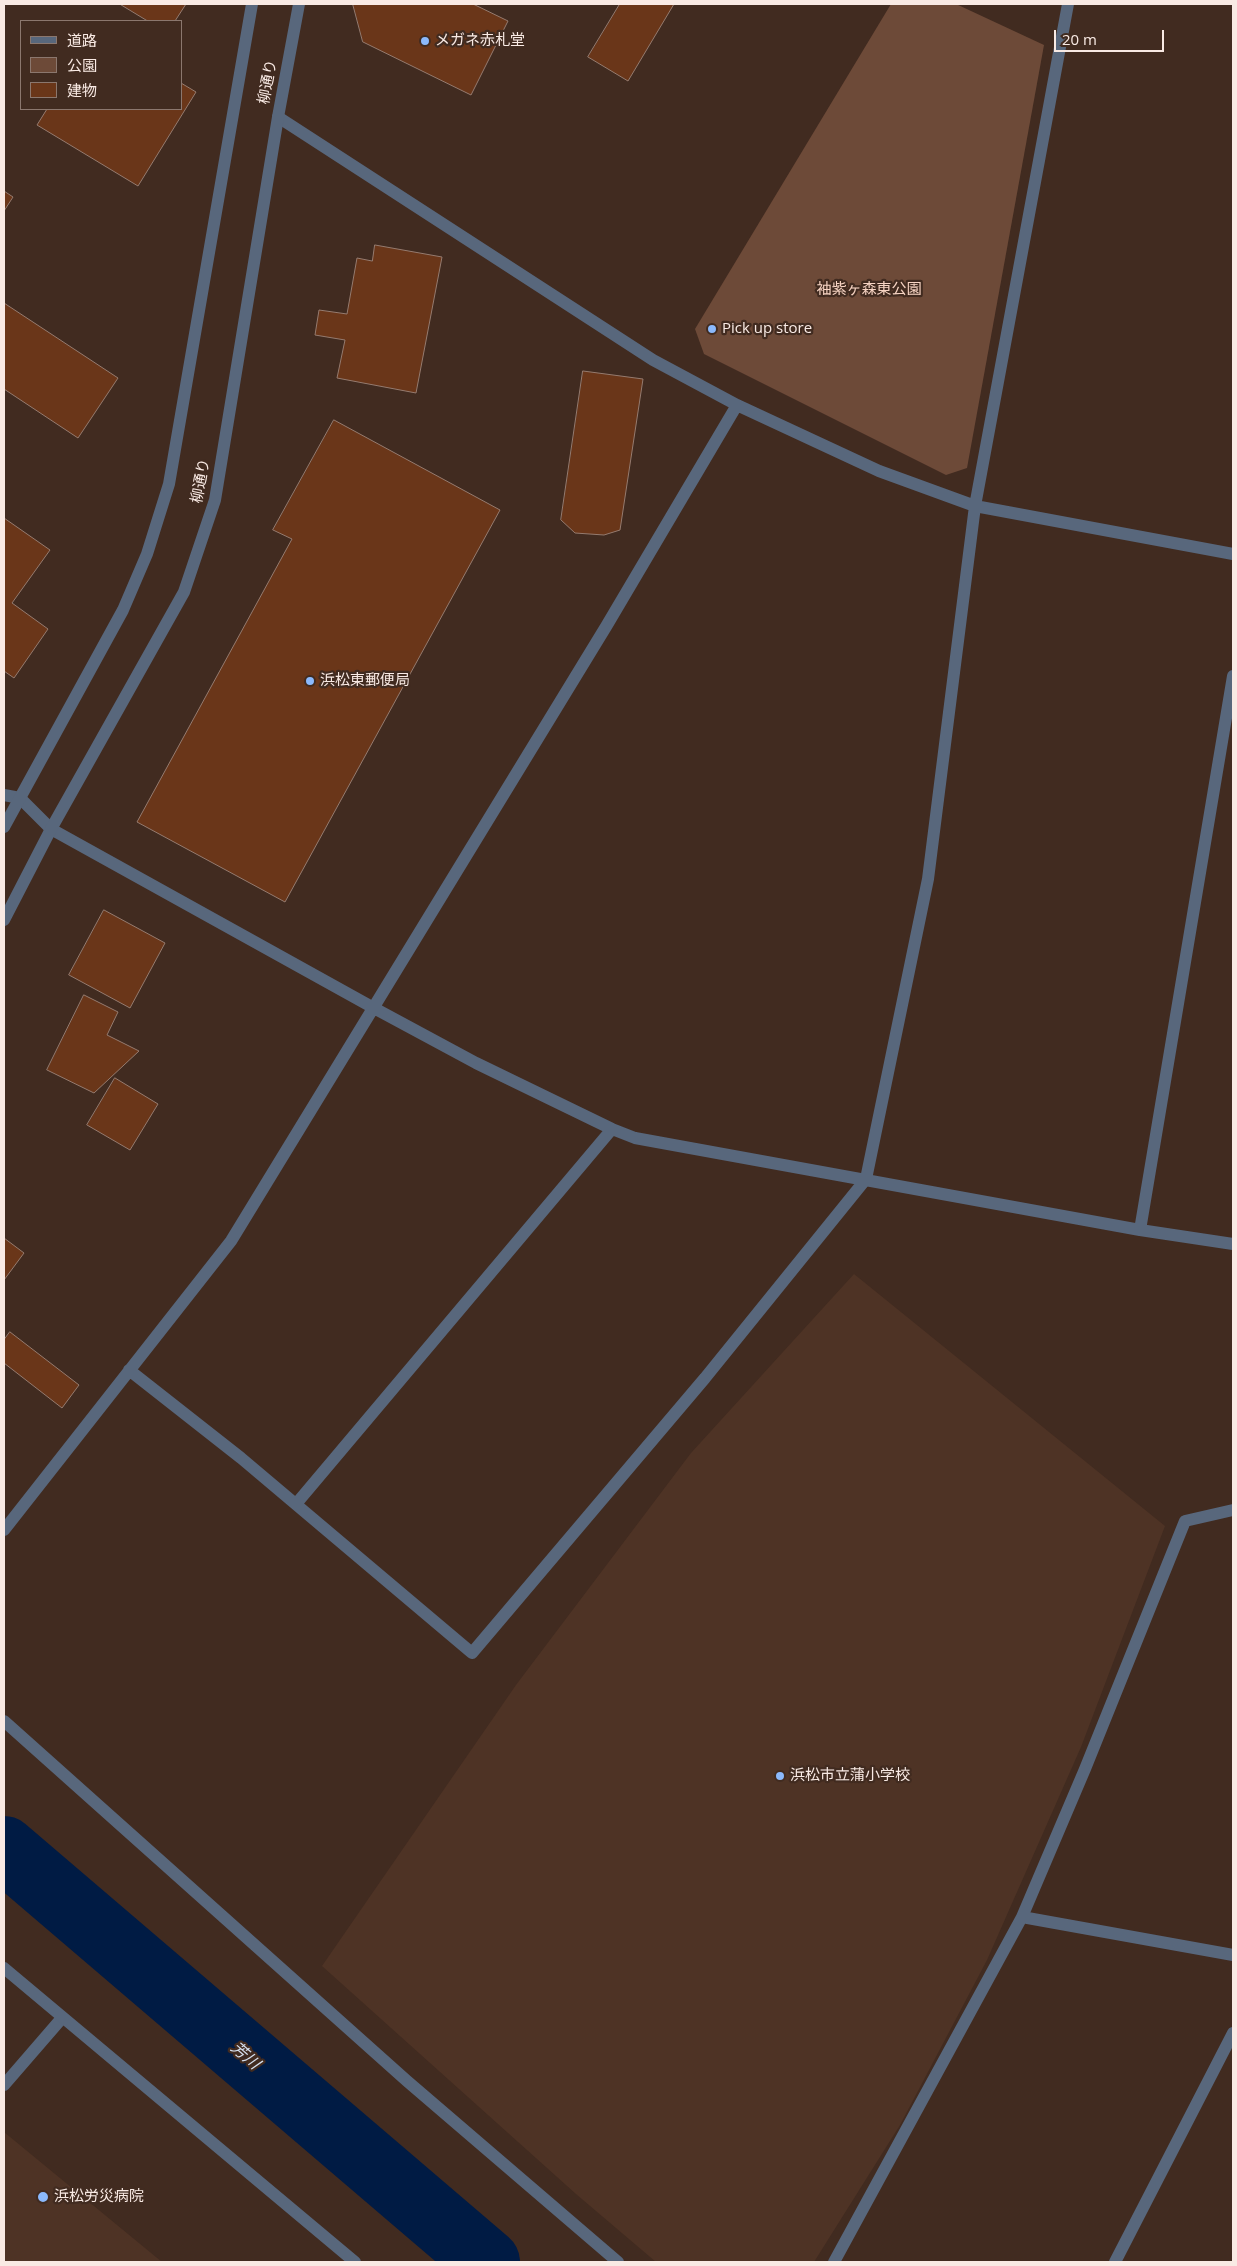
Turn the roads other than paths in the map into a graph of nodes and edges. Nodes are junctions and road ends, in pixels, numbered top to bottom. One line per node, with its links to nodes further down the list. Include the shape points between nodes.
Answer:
1 (252, 4): 10 (street, 柳通り, via 169,484 147,554 123,610)
2 (299, 4): 4 (street, 柳通り)
3 (1068, 4): 6 (street)
4 (278, 117): 5 (street, via 653,360); 12 (street, 柳通り, via 215,500 184,592)
5 (737, 405): 6 (street, via 879,471); 14 (street, via 602,634)
6 (975, 506): 7 (street); 16 (street, via 928,879)
7 (1233, 554)
8 (1233, 676): 17 (street)
9 (4, 796): 10 (street)
10 (20, 798): 11 (street, 柳通り); 12 (street)
11 (4, 827)
12 (51, 829): 13 (street, 柳通り); 14 (street)
13 (4, 920)
14 (372, 1008): 15 (street); 19 (street, via 230,1241)
15 (612, 1129): 16 (street, via 634,1138); 20 (street)
16 (866, 1179): 17 (street); 20 (street, via 706,1378 472,1653)
17 (1140, 1230): 18 (street)
18 (1233, 1244)
19 (129, 1370): 20 (street); 22 (street)
20 (296, 1504)
21 (1233, 1510): 24 (street, via 1185,1521)
22 (4, 1530)
23 (4, 1722): 31 (street, via 407,2081)
24 (1022, 1917): 25 (street); 32 (street)
25 (1233, 1955)
26 (4, 1968): 27 (street)
27 (62, 2018): 29 (street); 30 (street)
28 (1233, 2033): 33 (street)
29 (4, 2085)
30 (355, 2262)
31 (618, 2262)
32 (834, 2262)
33 (1115, 2262)

